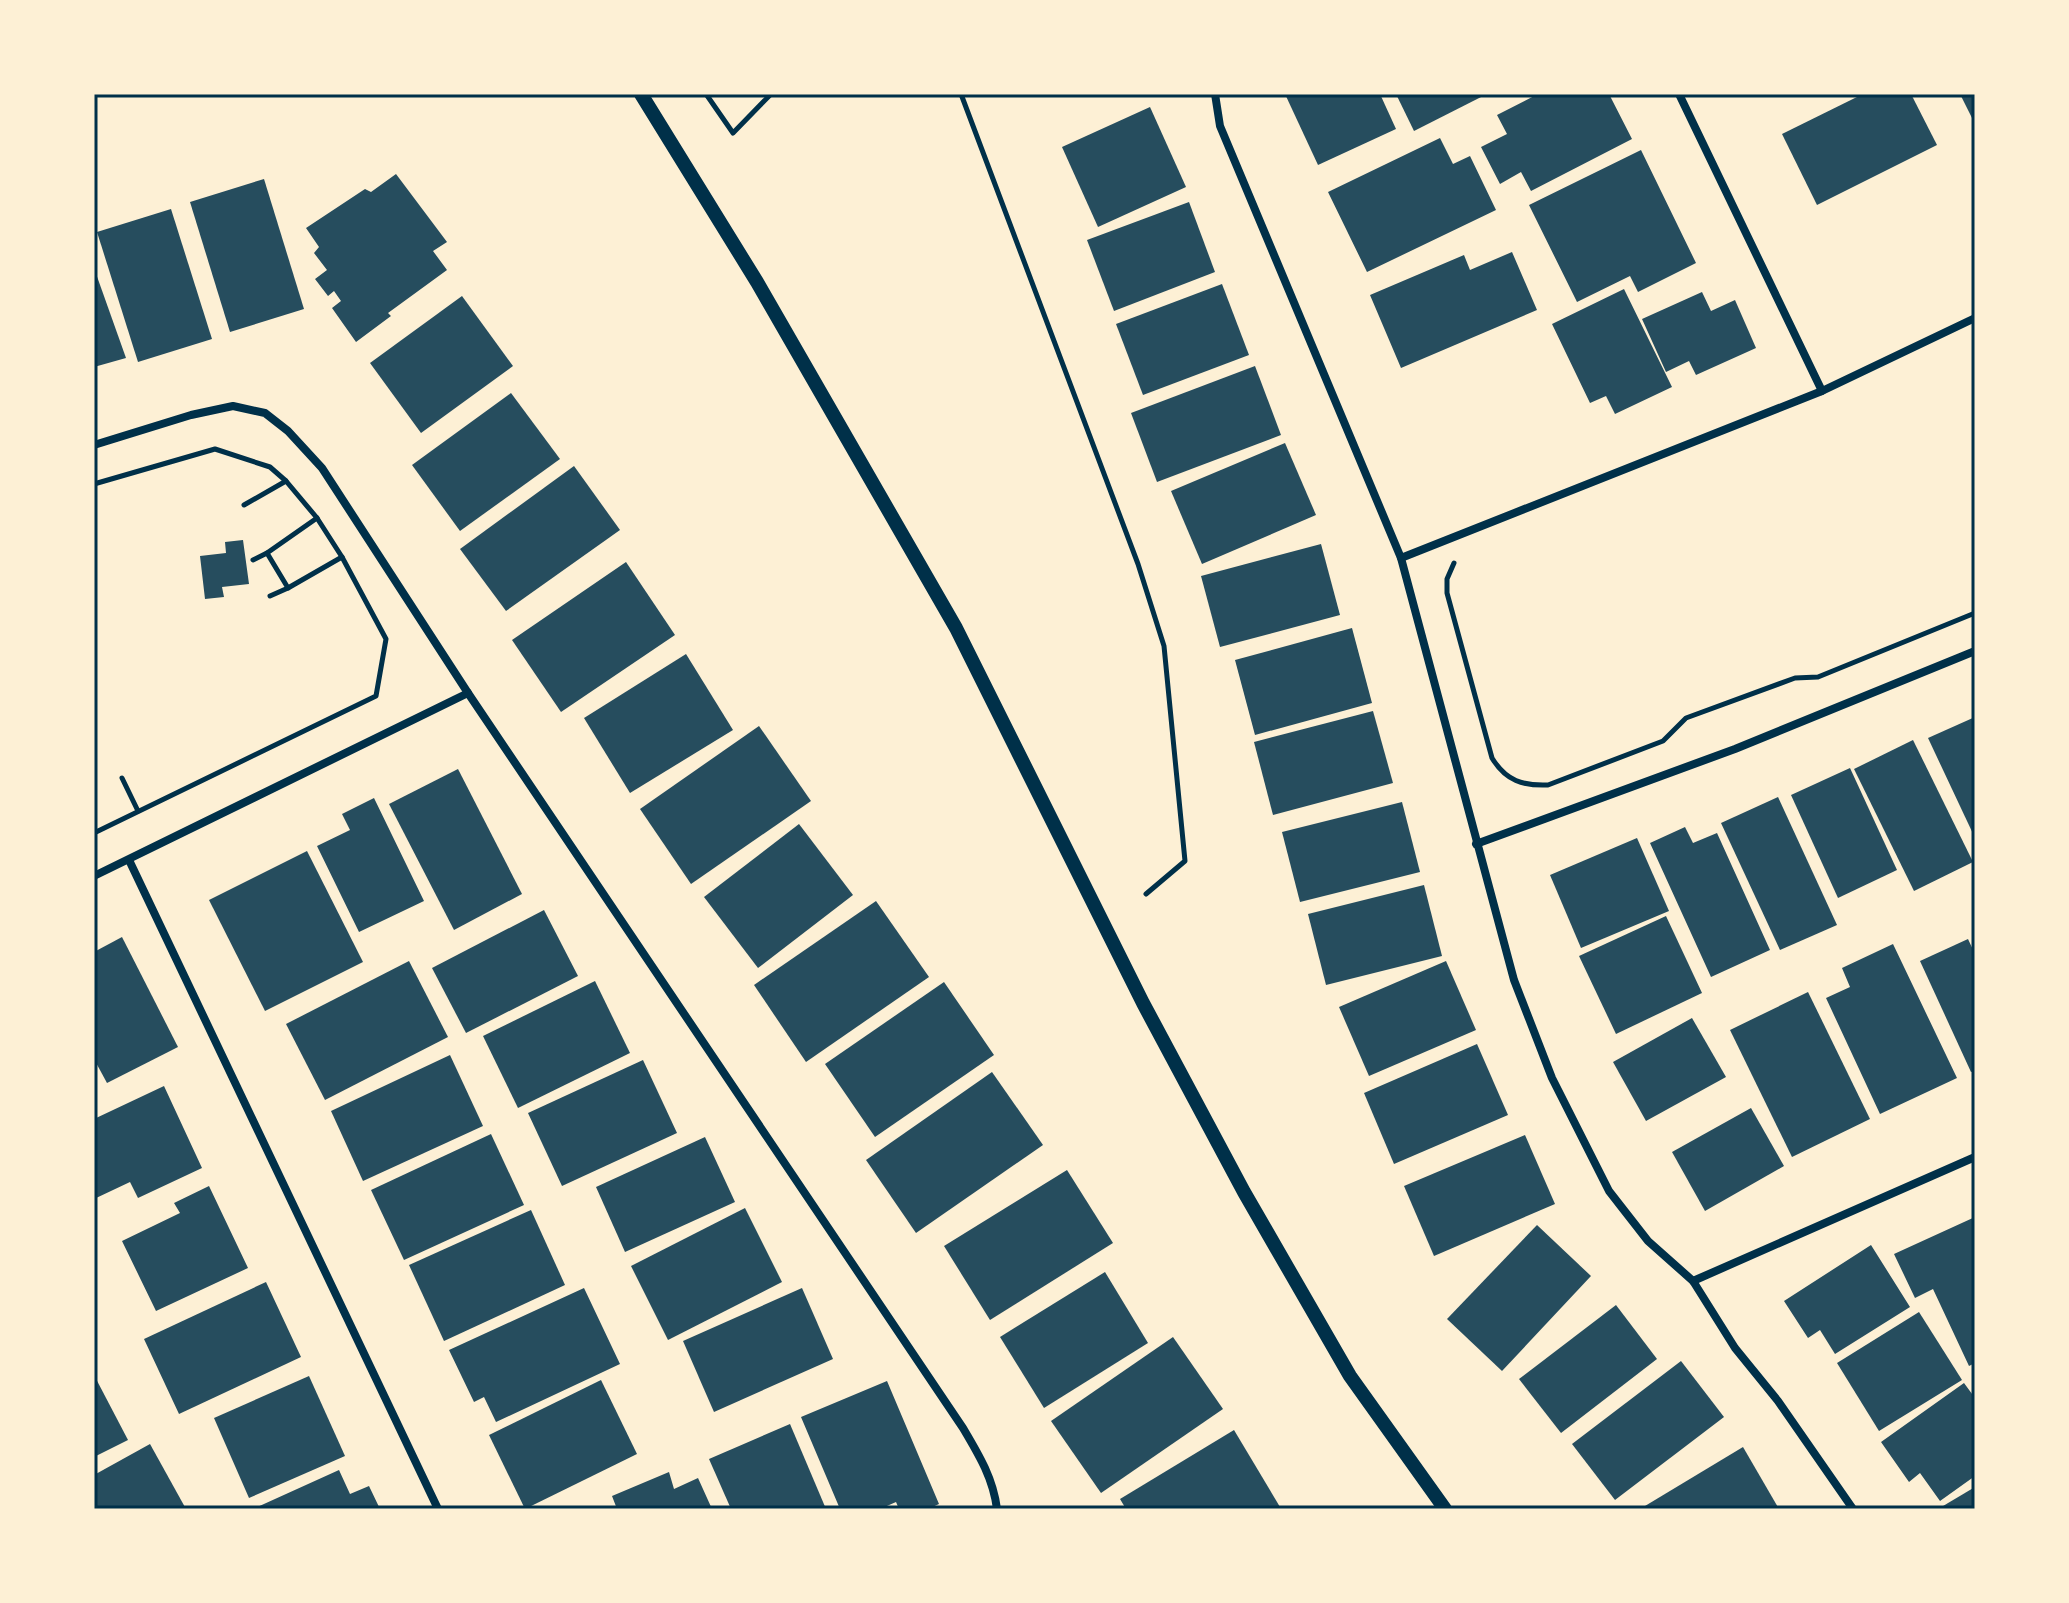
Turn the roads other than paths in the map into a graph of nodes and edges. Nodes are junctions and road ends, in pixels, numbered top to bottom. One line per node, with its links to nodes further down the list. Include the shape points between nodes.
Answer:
1 (641, 94): 17 (street, via 757,282 956,628 1244,1192 1350,1376)
2 (1215, 94): 7 (street, via 1220,126)
3 (1679, 94): 5 (street)
4 (1975, 318): 5 (street)
5 (1822, 391): 7 (street)
6 (94, 445): 9 (street, via 233,406 265,413 322,468)
7 (1401, 558): 10 (street)
8 (1975, 651): 10 (street, via 1735,749)
9 (468, 693): 11 (street); 16 (street, via 963,1428 984,1463)
10 (1476, 844): 14 (street, via 1514,980 1552,1078 1609,1191 1648,1241)
11 (129, 860): 12 (street); 15 (street)
12 (94, 876)
13 (1975, 1157): 14 (street)
14 (1693, 1281): 18 (street, via 1735,1348)
15 (438, 1509)
16 (997, 1509)
17 (1445, 1509)
18 (1853, 1509)

